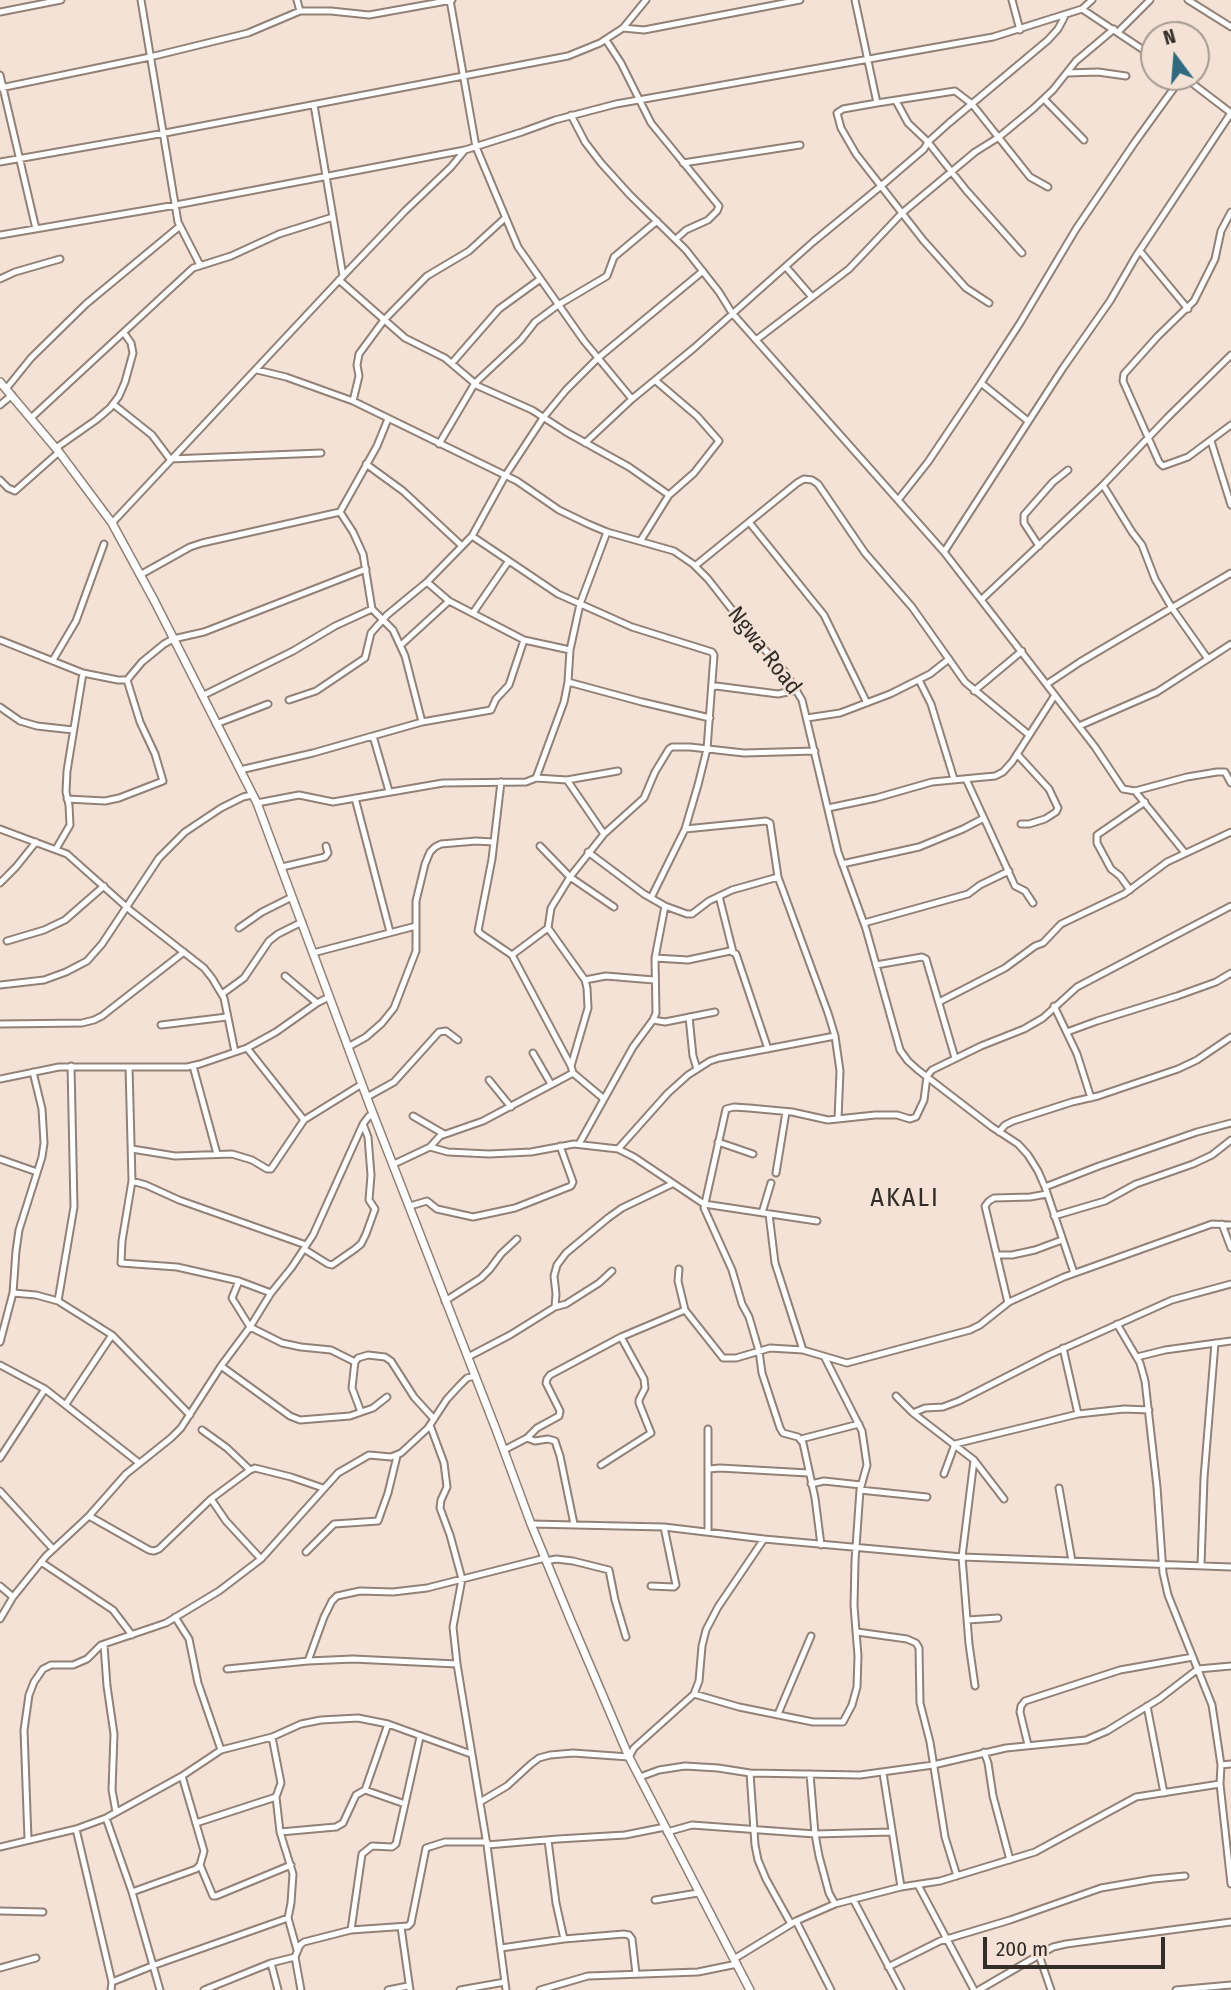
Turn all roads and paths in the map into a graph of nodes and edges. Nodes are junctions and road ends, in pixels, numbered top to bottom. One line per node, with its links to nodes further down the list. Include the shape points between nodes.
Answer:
1 (61, 0): 14 (street)
2 (141, 0): 22 (street)
3 (297, 0): 13 (street)
4 (451, 0): 13 (street, via 369,15); 26 (street)
5 (646, 0): 17 (street)
6 (800, 0): 17 (street, via 644,30)
7 (855, 0): 23 (street)
8 (1012, 0): 18 (street)
9 (1091, 0): 12 (street)
10 (1150, 0): 19 (street)
11 (1188, 0): 16 (street)
12 (1082, 9): 15 (street); 19 (street)
13 (300, 11): 22 (street, via 248,33)
14 (0, 12)
15 (1066, 14): 18 (street); 35 (street, via 1048,40)
16 (1231, 27)
17 (623, 28): 20 (street)
18 (1020, 30): 23 (street)
19 (1116, 30): 21 (street); 24 (street, via 1085,52)
20 (606, 40): 26 (street, via 568,56); 32 (street)
21 (1140, 47)
22 (150, 57): 28 (street); 39 (street)
23 (869, 60): 32 (street); 34 (street)
24 (1068, 73): 27 (street); 31 (street)
25 (0, 75): 28 (street)
26 (463, 76): 36 (street); 44 (street)
27 (1126, 76)
28 (1, 87): 46 (street)
29 (1173, 91): 87 (street, via 1076,229)
30 (1202, 91): 37 (street)
31 (1044, 99): 40 (street); 41 (street)
32 (639, 100): 38 (street); 48 (street)
33 (896, 101): 34 (street); 35 (street, via 955,91); 42 (street, via 908,123)
34 (877, 103): 51 (street, via 843,109 837,115 856,154)
35 (972, 104): 40 (street); 42 (street)
36 (314, 105): 39 (street); 50 (street)
37 (1231, 113): 63 (street)
38 (571, 116): 44 (street); 58 (street, via 601,163)
39 (165, 133): 46 (street); 53 (street)
40 (999, 137): 49 (street); 52 (street, via 1030,177)
41 (1084, 140)
42 (928, 142): 49 (street); 51 (street)
43 (800, 145): 48 (street)
44 (476, 147): 45 (street); 57 (street)
45 (465, 149): 50 (street); 69 (street)
46 (19, 159): 47 (street); 60 (street)
47 (0, 162)
48 (683, 163): 62 (street, via 719,205 713,216)
49 (951, 172): 55 (street); 64 (street)
50 (326, 177): 53 (street); 56 (street)
51 (881, 186): 55 (street); 67 (street)
52 (1048, 187)
53 (176, 205): 59 (street); 60 (street)
54 (1231, 212): 75 (street, via 1212,265)
55 (902, 213): 72 (street, via 857,262); 73 (street, via 960,282)
56 (333, 217): 66 (street); 69 (street)
57 (505, 218): 71 (street); 77 (street, via 469,251 427,276)
58 (657, 221): 62 (street); 74 (street, via 614,257 607,276)
59 (180, 226): 66 (street); 88 (street, via 86,303 32,358)
60 (36, 229): 61 (street)
61 (0, 235)
62 (676, 239): 68 (street)
63 (1140, 251): 75 (street); 96 (street)
64 (1022, 253)
65 (60, 259): 70 (street)
66 (200, 265): 78 (street)
67 (786, 267): 72 (street); 76 (street)
68 (703, 271): 76 (street); 81 (street)
69 (341, 278): 77 (street); 83 (street)
70 (0, 279)
71 (539, 280): 74 (street); 82 (street, via 499,309)
72 (812, 297): 79 (street)
73 (989, 303)
74 (558, 305): 81 (street); 86 (street)
75 (1188, 309): 98 (street, via 1123,377)
76 (732, 313): 79 (street); 84 (street)
77 (384, 320): 82 (street); 90 (street, via 359,354)
78 (124, 333): 91 (street, via 134,353); 93 (street)
79 (756, 340): 111 (street)
80 (1231, 355): 98 (street)
81 (598, 359): 89 (street); 94 (street)
82 (452, 363): 86 (street)
83 (257, 370): 90 (street, Ngwa Road); 104 (street)
84 (656, 381): 89 (street); 110 (street, via 719,441)
85 (0, 382): 88 (street)
86 (475, 383): 94 (street); 101 (street)
87 (981, 383): 96 (street); 111 (street)
88 (9, 392): 92 (street); 93 (street)
89 (632, 399): 100 (street)
90 (353, 401): 95 (street, Ngwa Road)
91 (113, 404): 102 (street); 104 (street, via 152,435)
92 (0, 405)
93 (31, 418): 102 (street)
94 (543, 418): 100 (street); 107 (street)
95 (388, 419): 101 (street, Ngwa Road); 105 (street)
96 (1028, 421): 122 (street)
97 (1231, 425): 99 (street)
98 (1148, 438): 99 (street, via 1163,466 1188,457); 109 (street)
99 (1211, 441): 112 (street)
100 (585, 443): 110 (street)
101 (439, 444): 107 (street, Ngwa Road)
102 (58, 450): 108 (street, via 15,491); 115 (street)
103 (321, 453): 104 (street)
104 (170, 460): 115 (street)
105 (366, 464): 113 (street); 120 (street, via 403,491)
106 (1068, 470): 121 (street, via 1024,515)
107 (505, 476): 116 (street, Ngwa Road, via 559,510); 117 (street)
108 (0, 480)
109 (1103, 485): 121 (street); 132 (street, via 1142,544)
110 (669, 495): 118 (street)
111 (898, 500): 122 (street)
112 (1231, 505)
113 (340, 512): 125 (street, via 359,544); 127 (street, via 202,543)
114 (748, 522): 124 (street); 143 (street, via 802,480 815,481 864,552 902,593); 157 (street, via 824,615)
115 (112, 523): 127 (street)
116 (607, 532): 118 (street, Ngwa Road); 131 (street)
117 (472, 536): 120 (street); 123 (street)
118 (641, 540): 124 (street, Ngwa Road, via 674,551)
119 (104, 544): 145 (street, via 76,621)
120 (462, 546): 128 (street)
121 (1039, 546): 129 (street)
122 (944, 552): 129 (street)
123 (508, 562): 131 (street); 134 (street)
124 (695, 566): 152 (street, Ngwa Road)
125 (366, 569): 133 (street); 137 (street, via 204,632)
126 (1231, 573): 132 (street)
127 (139, 575): 137 (street)
128 (427, 582): 130 (street); 135 (street)
129 (982, 599): 142 (street)
130 (449, 601): 134 (street); 140 (street)
131 (580, 604): 141 (street); 151 (street, via 632,627 712,652)
132 (1172, 608): 144 (street); 150 (street)
133 (372, 609): 135 (street); 155 (street)
134 (473, 613): 138 (street)
135 (383, 620): 140 (street); 156 (street, via 371,633 367,654 358,664 316,691)
136 (0, 639): 145 (street)
137 (173, 639): 147 (street); 155 (street)
138 (524, 639): 141 (street); 162 (street, via 509,685 491,710)
139 (1231, 644): 144 (street)
140 (401, 645): 162 (street)
141 (570, 650): 149 (street)
142 (1022, 651): 150 (street); 153 (street)
143 (949, 659): 148 (street); 153 (street)
144 (1208, 659): 164 (street, via 1157,692)
145 (53, 660): 146 (street)
146 (83, 673): 147 (street); 165 (street)
147 (127, 680): 184 (street, via 163,780 105,801)
148 (919, 680): 157 (street); 175 (street)
149 (568, 682): 160 (street); 174 (street)
150 (1047, 684): 154 (street)
151 (713, 687): 152 (street, via 778,694); 160 (street)
152 (797, 690): 161 (street, Ngwa Road)
153 (974, 691): 166 (street)
154 (1055, 695): 164 (street); 166 (street)
155 (202, 696): 163 (street)
156 (289, 700)
157 (867, 703): 161 (street)
158 (268, 704): 163 (street)
159 (0, 707): 165 (street, via 20,721)
160 (710, 718): 168 (street)
161 (807, 718): 169 (street, Ngwa Road)
162 (422, 722): 167 (street)
163 (216, 723): 171 (street)
164 (1079, 726): 181 (street, via 1123,789)
165 (73, 730): 184 (street)
166 (1028, 734): 170 (street)
167 (373, 736): 171 (street); 180 (street)
168 (707, 749): 169 (street); 191 (street); 193 (street, via 669,749 644,798)
169 (815, 751): 187 (street, Ngwa Road)
170 (1017, 754): 176 (street, via 995,776); 189 (street, via 1049,789 1058,808 1045,819)
171 (240, 770): 182 (street)
172 (1228, 770): 179 (street); 181 (street)
173 (618, 772): 177 (street)
174 (536, 778): 177 (street); 178 (street)
175 (954, 779): 176 (street); 187 (street)
176 (966, 779): 188 (street)
177 (567, 780): 193 (street)
178 (501, 782): 180 (street, via 443,783); 195 (street)
179 (1231, 783)
180 (388, 791): 183 (street)
181 (1135, 791): 186 (street)
182 (252, 795): 185 (street); 213 (street, via 221,808 185,832 159,858)
183 (355, 798): 185 (street, via 333,802 299,795); 222 (street)
184 (67, 799): 198 (street, via 69,825)
185 (257, 803): 202 (street)
186 (1145, 803): 200 (street); 208 (street, via 1100,831 1096,839 1111,869)
187 (828, 808): 201 (street, Ngwa Road)
188 (984, 818): 201 (street, via 919,847); 203 (street)
189 (1021, 824)
190 (0, 829): 194 (street)
191 (685, 829): 205 (street, via 770,823); 211 (street)
192 (1231, 832): 200 (street)
193 (604, 834): 199 (street)
194 (36, 842): 198 (street); 206 (street)
195 (493, 842): 219 (street, via 441,844 430,852 416,901); 227 (street, via 478,931)
196 (326, 846): 202 (street, via 326,857)
197 (540, 846): 204 (street)
198 (56, 849): 207 (street)
199 (588, 852): 204 (street); 211 (street)
200 (1185, 853): 208 (street)
201 (842, 864): 218 (street, Ngwa Road)
202 (282, 867): 210 (street)
203 (1009, 871): 212 (street, via 1015,886); 218 (street, via 968,894)
204 (570, 877): 216 (street); 221 (street, via 551,908)
205 (778, 877): 209 (street); 247 (street)
206 (0, 883)
207 (104, 886): 213 (street); 223 (street, via 65,920)
208 (1130, 890): 237 (street, via 1061,924 1043,943 1005,968)
209 (719, 896): 214 (street, via 692,914); 225 (street)
210 (292, 897): 217 (street); 220 (street)
211 (651, 898): 214 (street)
212 (1033, 903)
213 (126, 906): 224 (street); 234 (street, via 87,961 44,980)
214 (665, 906): 228 (street)
215 (1231, 906): 239 (street, via 1077,987)
216 (614, 907)
217 (302, 922): 226 (street); 235 (street, via 269,941 244,978)
218 (864, 923): 229 (street, Ngwa Road)
219 (416, 926): 222 (street); 250 (street, via 416,951 394,1008 366,1037)
220 (239, 928)
221 (548, 928): 227 (street); 233 (street)
222 (390, 932): 226 (street)
223 (7, 941)
224 (184, 952): 235 (street, via 204,968); 244 (street, via 94,1020)
225 (733, 952): 228 (street, via 688,960); 252 (street)
226 (313, 953): 236 (street)
227 (512, 955): 258 (street)
228 (655, 958): 232 (street)
229 (876, 965): 237 (street, via 925,958); 263 (street, Ngwa Road, via 900,1050)
230 (1231, 973): 246 (street)
231 (285, 976): 238 (street)
232 (654, 980): 233 (street, via 606,976); 243 (street, via 657,1006)
233 (585, 981): 258 (street, via 588,1008)
234 (0, 985)
235 (222, 995): 241 (street)
236 (329, 997): 238 (street); 250 (street)
237 (939, 1002): 255 (street)
238 (317, 1003): 251 (street)
239 (1054, 1006): 246 (street); 255 (street, via 1017,1033)
240 (715, 1012): 242 (street)
241 (228, 1017): 245 (street); 253 (street)
242 (689, 1017): 243 (street); 260 (street)
243 (653, 1020): 270 (street)
244 (0, 1024)
245 (161, 1025)
246 (1067, 1032): 269 (street)
247 (835, 1036): 252 (street); 275 (street, via 840,1071)
248 (1231, 1037): 269 (street, via 1190,1064)
249 (458, 1040): 268 (street, via 446,1031 439,1032 394,1082)
250 (348, 1047): 266 (street)
251 (247, 1048): 253 (street); 276 (street)
252 (768, 1049): 260 (street, via 719,1058)
253 (235, 1052): 257 (street)
254 (533, 1053): 267 (street)
255 (955, 1058): 263 (street)
256 (71, 1066): 259 (street); 261 (street); 319 (street, via 74,1207)
257 (193, 1066): 259 (street); 288 (street)
258 (571, 1066): 262 (street)
259 (129, 1067): 286 (street)
260 (696, 1069): 287 (street)
261 (33, 1072): 264 (street); 292 (street, via 44,1128)
262 (573, 1073): 267 (street); 270 (street)
263 (927, 1076): 275 (street, via 916,1118); 279 (street, Ngwa Road)
264 (0, 1079)
265 (489, 1080): 271 (street)
266 (362, 1084): 268 (street); 276 (street)
267 (551, 1084): 271 (street)
268 (367, 1097): 273 (street)
269 (1091, 1098): 279 (street, via 1013,1121)
270 (604, 1099): 283 (street)
271 (511, 1107): 280 (street)
272 (786, 1112): 275 (street); 282 (street, via 726,1109); 293 (street)
273 (374, 1116): 278 (street); 291 (street)
274 (412, 1116): 280 (street)
275 (838, 1119)
276 (304, 1120): 288 (street, via 271,1169 243,1157)
277 (1231, 1123): 297 (street)
278 (363, 1124): 309 (street); 309 (street, via 369,1137 369,1200 374,1209 366,1234 361,1244 332,1265)
279 (999, 1132): 297 (street, Ngwa Road, via 1028,1155)
280 (444, 1134): 285 (street)
281 (1231, 1140): 303 (street, via 1193,1164 1105,1201)
282 (718, 1142): 289 (street); 299 (street)
283 (579, 1144): 284 (street); 287 (street)
284 (560, 1146): 285 (street, via 509,1154); 300 (street, via 573,1185 534,1201 473,1217 437,1209 427,1201)
285 (430, 1147): 291 (street)
286 (132, 1149): 288 (street, via 175,1156); 294 (street)
287 (618, 1149): 296 (street)
288 (217, 1154)
289 (753, 1154)
290 (0, 1159): 292 (street)
291 (394, 1164): 300 (street)
292 (37, 1172): 317 (street, via 19,1230)
293 (776, 1173)
294 (132, 1181): 309 (street); 315 (street, via 121,1263 164,1265)
295 (771, 1183): 301 (street)
296 (672, 1184): 299 (street); 322 (street, via 622,1208 566,1253 554,1276)
297 (1045, 1187): 298 (street, Ngwa Road)
298 (1047, 1194): 303 (street, Ngwa Road); 311 (street, via 995,1198 986,1203)
299 (704, 1204): 301 (street); 333 (street)
300 (410, 1206): 320 (street)
301 (762, 1213): 302 (street)
302 (769, 1214): 304 (street); 334 (street, via 775,1263)
303 (1054, 1216): 308 (street, Ngwa Road)
304 (817, 1221)
305 (1222, 1224): 306 (street); 310 (street); 314 (street)
306 (1231, 1225)
307 (517, 1240): 320 (street, via 481,1278)
308 (1062, 1240): 311 (street, via 1035,1250); 314 (street, Ngwa Road)
309 (305, 1247): 318 (street)
310 (1231, 1248)
311 (997, 1255): 321 (street)
312 (680, 1269): 323 (street)
313 (612, 1271): 322 (street)
314 (1074, 1273): 321 (street)
315 (240, 1281): 318 (street); 326 (street, via 232,1297)
316 (1231, 1284): 324 (street, via 1183,1296)
317 (13, 1293): 319 (street); 325 (street)
318 (271, 1293): 326 (street)
319 (58, 1301): 327 (street)
320 (445, 1301): 335 (street)
321 (1008, 1303): 337 (street, via 970,1330 847,1363)
322 (555, 1307): 335 (street)
323 (685, 1310): 328 (street); 333 (street, via 723,1358)
324 (1117, 1324): 332 (street); 336 (street)
325 (3, 1327): 330 (street)
326 (250, 1327): 338 (street, via 282,1343 331,1350); 340 (street)
327 (112, 1335): 345 (street); 350 (street)
328 (621, 1337): 355 (street, via 547,1378 560,1414); 363 (street, via 646,1384 639,1400 651,1433)
329 (1231, 1341): 331 (street)
330 (0, 1342)
331 (1215, 1343): 336 (street); 392 (street)
332 (1063, 1348): 348 (street, via 959,1401); 349 (street)
333 (759, 1350): 334 (street); 356 (street, via 780,1429)
334 (803, 1350): 337 (street)
335 (468, 1357): 341 (street)
336 (1137, 1357): 346 (street)
337 (825, 1358): 352 (street)
338 (355, 1362): 347 (street, via 352,1388); 351 (street, via 368,1355 388,1358)
339 (0, 1365): 342 (street)
340 (220, 1366): 347 (street, via 296,1419 341,1418); 350 (street)
341 (475, 1376): 351 (street, via 460,1385); 358 (street)
342 (45, 1389): 345 (street); 360 (street)
343 (896, 1396): 348 (street)
344 (387, 1397): 347 (street)
345 (66, 1404): 362 (street)
346 (1149, 1410): 349 (street); 391 (street)
347 (361, 1412)
348 (912, 1413): 357 (street)
349 (1078, 1414): 357 (street)
350 (190, 1415): 362 (street, via 171,1438)
351 (432, 1422): 359 (street); 394 (street, via 447,1487 440,1504 442,1517)
352 (859, 1424): 356 (street); 370 (street, via 867,1465)
353 (708, 1429): 365 (street)
354 (202, 1430): 364 (street)
355 (527, 1438): 358 (street); 378 (street, via 552,1439 558,1446)
356 (801, 1439): 366 (street)
357 (955, 1444): 361 (street); 367 (street)
358 (504, 1450): 377 (street)
359 (397, 1456): 369 (street, via 369,1454); 385 (street, via 378,1521 334,1524)
360 (0, 1458)
361 (974, 1460): 375 (street); 386 (street)
362 (138, 1462): 376 (street)
363 (601, 1465)
364 (250, 1469): 369 (street); 374 (street)
365 (709, 1469): 366 (street); 380 (street)
366 (808, 1473): 368 (street)
367 (944, 1474)
368 (811, 1483): 370 (street, via 831,1481); 382 (street)
369 (323, 1488): 387 (street)
370 (861, 1488): 373 (street); 383 (street)
371 (1059, 1488): 389 (street)
372 (0, 1491): 384 (street)
373 (927, 1497)
374 (211, 1499): 376 (street, via 154,1551); 387 (street)
375 (1004, 1499)
376 (89, 1516): 384 (street)
377 (531, 1524): 378 (street); 388 (street)
378 (574, 1524): 379 (street)
379 (664, 1527): 380 (street); 396 (street, via 676,1585)
380 (708, 1531): 381 (street)
381 (764, 1539): 382 (street); 414 (street, via 706,1630)
382 (821, 1545): 383 (street)
383 (856, 1548): 386 (street); 402 (street, via 853,1606)
384 (53, 1549): 390 (street)
385 (306, 1552)
386 (962, 1558): 389 (street); 401 (street)
387 (261, 1559): 398 (street)
388 (545, 1559): 394 (street); 405 (street, via 610,1570); 424 (street)
389 (1072, 1561): 391 (street)
390 (41, 1562): 397 (street); 403 (street, via 113,1610)
391 (1162, 1564): 392 (street); 407 (street, via 1168,1595)
392 (1200, 1565): 393 (street)
393 (1231, 1566)
394 (462, 1578): 408 (street, via 409,1591 337,1595); 409 (street, via 453,1627)
395 (0, 1586): 397 (street)
396 (651, 1586)
397 (13, 1597): 400 (street)
398 (175, 1617): 403 (street); 421 (street, via 188,1639)
399 (998, 1618): 401 (street)
400 (0, 1619)
401 (967, 1620): 413 (street)
402 (857, 1632): 416 (street, via 857,1687 846,1720 813,1722); 426 (street, via 916,1643 920,1703)
403 (132, 1635): 406 (street)
404 (811, 1636): 416 (street)
405 (626, 1637)
406 (104, 1644): 439 (street, via 114,1734); 448 (street, via 73,1665 47,1666 34,1682 24,1730)
407 (1193, 1657): 411 (street); 420 (street, via 1120,1670 1025,1701 1020,1712)
408 (308, 1661): 409 (street); 412 (street)
409 (457, 1664): 423 (street)
410 (1231, 1666): 411 (street)
411 (1198, 1669): 415 (street); 427 (street, via 1212,1705)
412 (227, 1670)
413 (975, 1686)
414 (694, 1694): 416 (street); 424 (street)
415 (1147, 1706): 420 (street, via 1096,1737); 435 (street)
416 (779, 1714)
417 (388, 1724): 418 (street, via 339,1718 301,1724); 419 (street); 434 (street)
418 (272, 1737): 421 (street); 436 (street, via 281,1783)
419 (420, 1737): 423 (street); 438 (street)
420 (1028, 1745): 422 (street)
421 (221, 1750): 431 (street)
422 (984, 1752): 426 (street); 452 (street)
423 (471, 1754): 437 (street)
424 (629, 1757): 432 (street); 437 (street, via 550,1755)
425 (1231, 1764): 427 (street)
426 (933, 1765): 429 (street); 455 (street)
427 (1220, 1765): 433 (street)
428 (750, 1773): 430 (street); 432 (street, via 673,1767); 444 (street)
429 (883, 1773): 430 (street); 446 (street)
430 (810, 1774): 447 (street)
431 (182, 1776): 439 (street); 441 (street)
432 (640, 1777): 443 (street)
433 (1220, 1784): 435 (street); 457 (street)
434 (365, 1790): 438 (street); 445 (street, via 356,1795 346,1819 336,1827)
435 (1164, 1793): 452 (street, via 1126,1801 1035,1852)
436 (276, 1797): 441 (street); 445 (street)
437 (480, 1802): 450 (street)
438 (405, 1804): 471 (street, via 396,1844 372,1846 362,1854)
439 (116, 1812): 440 (street)
440 (106, 1818): 442 (street); 460 (street)
441 (196, 1823): 454 (street, via 204,1851)
442 (76, 1829): 448 (street); 484 (street)
443 (666, 1829): 444 (street, via 692,1825); 449 (street); 461 (street)
444 (754, 1829): 447 (street); 469 (street, via 758,1860)
445 (280, 1832): 453 (street)
446 (891, 1832): 447 (street); 459 (street)
447 (815, 1834): 464 (street)
448 (28, 1839): 451 (street)
449 (548, 1840): 450 (street); 472 (street)
450 (487, 1843): 470 (street, via 445,1842 426,1848 411,1923); 474 (street)
451 (0, 1847)
452 (1010, 1860): 455 (street)
453 (291, 1865): 454 (street, via 214,1896); 467 (street)
454 (200, 1866): 460 (street)
455 (957, 1876): 458 (street)
456 (1185, 1876): 473 (street, via 1101,1888)
457 (1231, 1884)
458 (918, 1885): 459 (street); 473 (street)
459 (901, 1887): 462 (street)
460 (132, 1892): 480 (street)
461 (698, 1893): 463 (street); 478 (street)
462 (853, 1899): 464 (street); 481 (street)
463 (655, 1900)
464 (835, 1904): 469 (street)
465 (0, 1911): 466 (street)
466 (43, 1912)
467 (288, 1918): 475 (street); 480 (street)
468 (1231, 1922): 476 (street, via 1066,1944)
469 (793, 1923): 478 (street); 498 (street)
470 (401, 1927): 471 (street); 487 (street)
471 (351, 1930): 475 (street, via 304,1942)
472 (564, 1939): 474 (street); 483 (street, via 629,1935)
473 (946, 1939): 481 (street); 500 (street)
474 (501, 1948): 485 (street)
475 (296, 1954): 479 (street); 492 (street)
476 (1039, 1955): 500 (street); 501 (street)
477 (36, 1958): 482 (street)
478 (735, 1962): 483 (street, via 698,1972); 497 (street)
479 (271, 1963): 490 (street); 491 (street)
480 (152, 1966): 484 (street); 489 (street)
481 (888, 1967): 499 (street)
482 (0, 1968)
483 (636, 1974): 496 (street, via 587,1976)
484 (112, 1982): 488 (street)
485 (505, 1982): 494 (street); 495 (street)
486 (1231, 1985): 502 (street)
487 (409, 1988): 493 (street)
488 (111, 1990)
489 (159, 1990)
490 (204, 1990)
491 (278, 1990)
492 (301, 1990)
493 (388, 1990)
494 (460, 1990)
495 (506, 1990)
496 (540, 1990)
497 (750, 1990)
498 (831, 1990)
499 (901, 1990)
500 (976, 1990)
501 (1051, 1990)
502 (1176, 1990)

